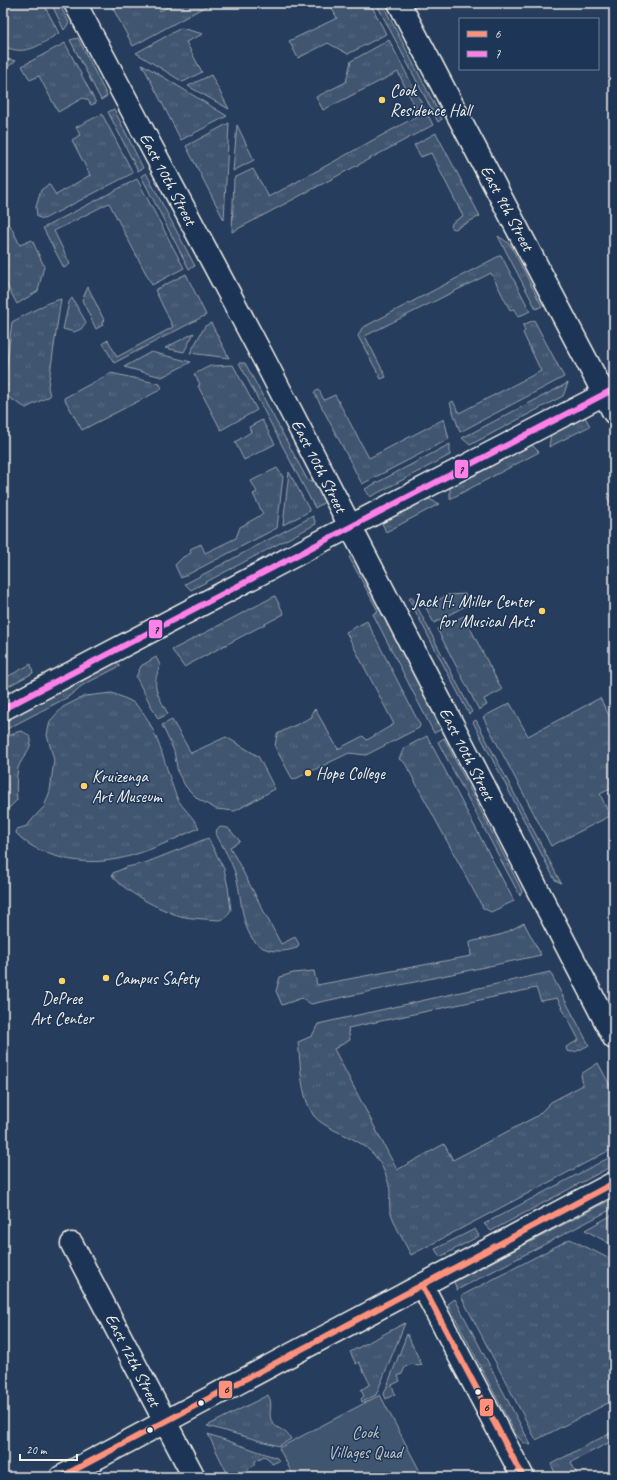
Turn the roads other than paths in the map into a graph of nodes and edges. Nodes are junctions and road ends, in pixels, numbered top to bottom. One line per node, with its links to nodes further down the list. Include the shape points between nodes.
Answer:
1 (75, 3): 4 (street, East 10th Street)
2 (399, 3): 3 (street, East 9th Street)
3 (611, 399): 4 (street)
4 (349, 526): 5 (street); 6 (street, East 10th Street)
5 (3, 709)
6 (614, 1038)
7 (614, 1183): 9 (street)
8 (72, 1244): 10 (street, East 12th Street)
9 (422, 1284): 10 (street); 13 (street)
10 (165, 1422): 11 (street); 12 (street, East 12th Street)
11 (61, 1477)
12 (194, 1477)
13 (522, 1477)

